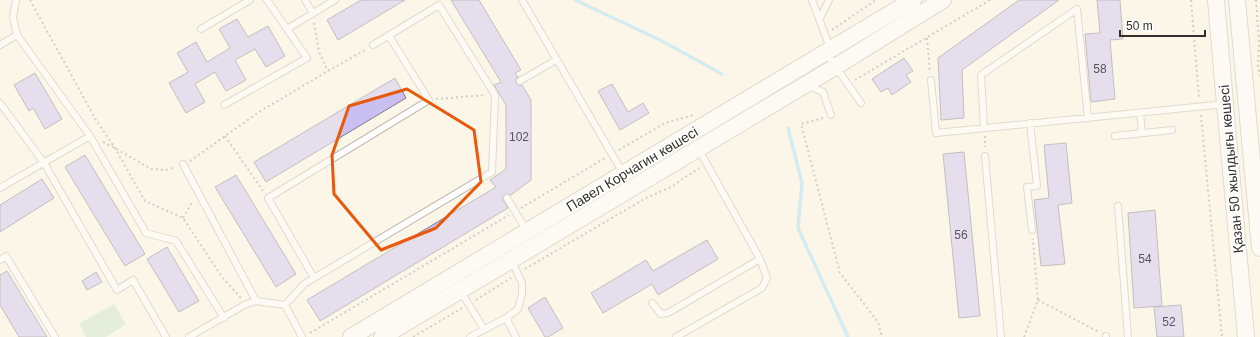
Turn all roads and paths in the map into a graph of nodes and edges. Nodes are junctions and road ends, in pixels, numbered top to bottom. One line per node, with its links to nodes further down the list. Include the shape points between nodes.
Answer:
1 (16, 0): 21 (lane, via 13,17)
2 (30, 0): 53 (path, via 96,120)
3 (250, 0): 20 (lane)
4 (267, 0): 19 (lane)
5 (305, 0): 17 (lane)
6 (335, 0): 17 (lane)
7 (522, 0): 27 (lane)
8 (812, 0): 18 (lane)
9 (829, 0): 18 (lane)
10 (913, 0): 26 (street, Павел Корчагин көшесі)
11 (943, 0): 28 (street, Павел Корчагин көшесі)
12 (988, 0): 23 (path)
13 (1191, 0): 41 (path)
14 (1216, 0): 39 (street, Қазан 50 жылдығы көшесі)
15 (1237, 0): 70 (street, Қазан 50 жылдығы көшесі)
16 (1256, 0): 30 (path)
17 (313, 14): 19 (lane); 29 (path, via 319,52)
18 (820, 18): 26 (lane)
19 (287, 29): 40 (lane, via 307,58)
20 (201, 30)
21 (17, 36): 24 (lane); 50 (lane)
22 (389, 36): 25 (lane); 35 (lane, via 439,5); 36 (lane)
23 (927, 38): 32 (path); 34 (path)
24 (0, 45)
25 (373, 46): 29 (path)
26 (828, 51): 28 (lane); 31 (street, Павел Корчагин көшесі)
27 (556, 60): 33 (lane); 55 (lane)
28 (835, 67): 31 (street, Павел Корчагин көшесі); 34 (lane)
29 (328, 70): 51 (path)
30 (1260, 76)
31 (801, 78): 43 (lane, via 823,92); 54 (street, Павел Корчагин көшесі); 60 (street, Павел Корчагин көшесі)
32 (930, 80): 47 (lane, via 936,133)
33 (520, 81)
34 (848, 84): 38 (lane)
35 (497, 94): 36 (path); 76 (lane, via 493,174)
36 (429, 100): 63 (lane)
37 (0, 103): 57 (lane)
38 (861, 103)
39 (1225, 104): 41 (lane); 71 (street, Қазан 50 жылдығы көшесі)
40 (224, 105)
41 (1200, 106): 42 (lane); 105 (path)
42 (1140, 113): 44 (lane); 49 (lane)
43 (831, 115): 101 (path, via 801,124 840,273 878,322)
44 (1088, 118): 45 (lane); 47 (lane, via 1077,9 981,75)
45 (1030, 123): 47 (lane); 68 (lane, via 1036,186 1027,187)
46 (665, 124): 55 (path)
47 (984, 128): 56 (path)
48 (1172, 130): 49 (lane)
49 (1142, 133): 52 (lane)
50 (90, 136): 57 (lane); 85 (lane, via 146,233 176,241)
51 (225, 136): 58 (path, via 192,161); 63 (path)
52 (1115, 136)
53 (115, 148): 58 (path, via 151,169 166,170); 67 (path, via 145,200)
54 (698, 148): 59 (lane); 75 (street, Павел Корчагин көшесі)
55 (612, 154): 60 (lane); 66 (path)
56 (985, 156): 102 (lane)
57 (44, 163): 61 (lane); 92 (lane, via 117,290 134,280)
58 (183, 164): 62 (lane)
59 (707, 164): 73 (lane); 75 (path, via 671,187)
60 (624, 174): 69 (street, Павел Корчагин көшесі)
61 (0, 188)
62 (198, 192): 67 (path); 80 (lane)
63 (268, 198): 76 (lane)
64 (507, 198): 66 (lane)
65 (1118, 206): 104 (lane)
66 (515, 211): 69 (lane); 88 (path)
67 (183, 218): 82 (path, via 222,277)
68 (1032, 230): 79 (path)
69 (527, 232): 77 (street, Павел Корчагин көшесі)
70 (1260, 244): 71 (street); 72 (street, Қазан 50 жылдығы көшесі)
71 (1238, 246): 106 (street, Қазан 50 жылдығы көшесі)
72 (1260, 248)
73 (760, 258): 81 (lane, via 668,313 661,314); 100 (lane, via 767,278 762,288)
74 (0, 260): 91 (lane, via 6,256)
75 (514, 267): 78 (street, Павел Корчагин көшесі); 78 (path); 86 (lane, via 522,283 522,294 518,309)
76 (314, 278): 83 (lane, via 304,284)
77 (428, 291): 84 (street); 95 (street, Павел Корчагин көшесі)
78 (464, 297): 84 (street, Павел Корчагин көшесі); 87 (lane); 97 (path)
79 (1038, 300): 90 (path); 103 (path)
80 (256, 301): 82 (lane); 83 (lane)
81 (652, 303)
82 (246, 304): 85 (lane)
83 (285, 305): 94 (lane)
84 (436, 305): 96 (street, Павел Корчагин көшесі)
85 (224, 318): 93 (lane)
86 (506, 318): 87 (lane); 99 (lane)
87 (484, 329): 89 (lane)
88 (310, 334)
89 (478, 335): 98 (lane)
90 (1106, 336)
91 (55, 337)
92 (166, 337)
93 (190, 337)
94 (302, 337)
95 (351, 337)
96 (382, 337)
97 (413, 337)
98 (470, 337)
99 (516, 337)
100 (676, 337)
101 (882, 337)
102 (1001, 337)
103 (1024, 337)
104 (1128, 337)
105 (1222, 337)
106 (1246, 337)

